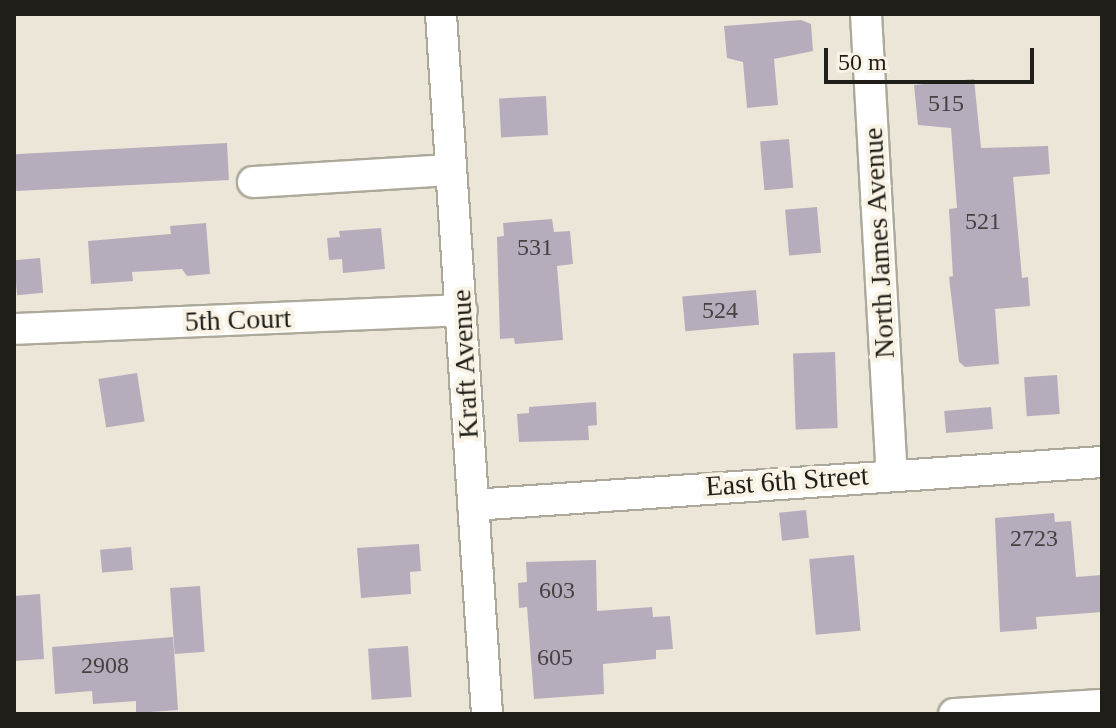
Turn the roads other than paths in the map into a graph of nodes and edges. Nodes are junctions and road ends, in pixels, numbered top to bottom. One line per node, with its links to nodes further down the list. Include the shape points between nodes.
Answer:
1 (441, 14): 3 (street, Kraft Avenue)
2 (866, 14): 8 (street, North James Avenue)
3 (451, 170): 4 (street); 5 (street, Kraft Avenue)
4 (253, 182)
5 (462, 310): 6 (street, 5th Court); 9 (street, Kraft Avenue)
6 (14, 329)
7 (1102, 462): 8 (street, East 6th Street)
8 (892, 473): 9 (street, East 6th Street)
9 (473, 505): 11 (street, Kraft Avenue)
10 (1102, 705): 12 (street)
11 (487, 714)
12 (954, 714)

